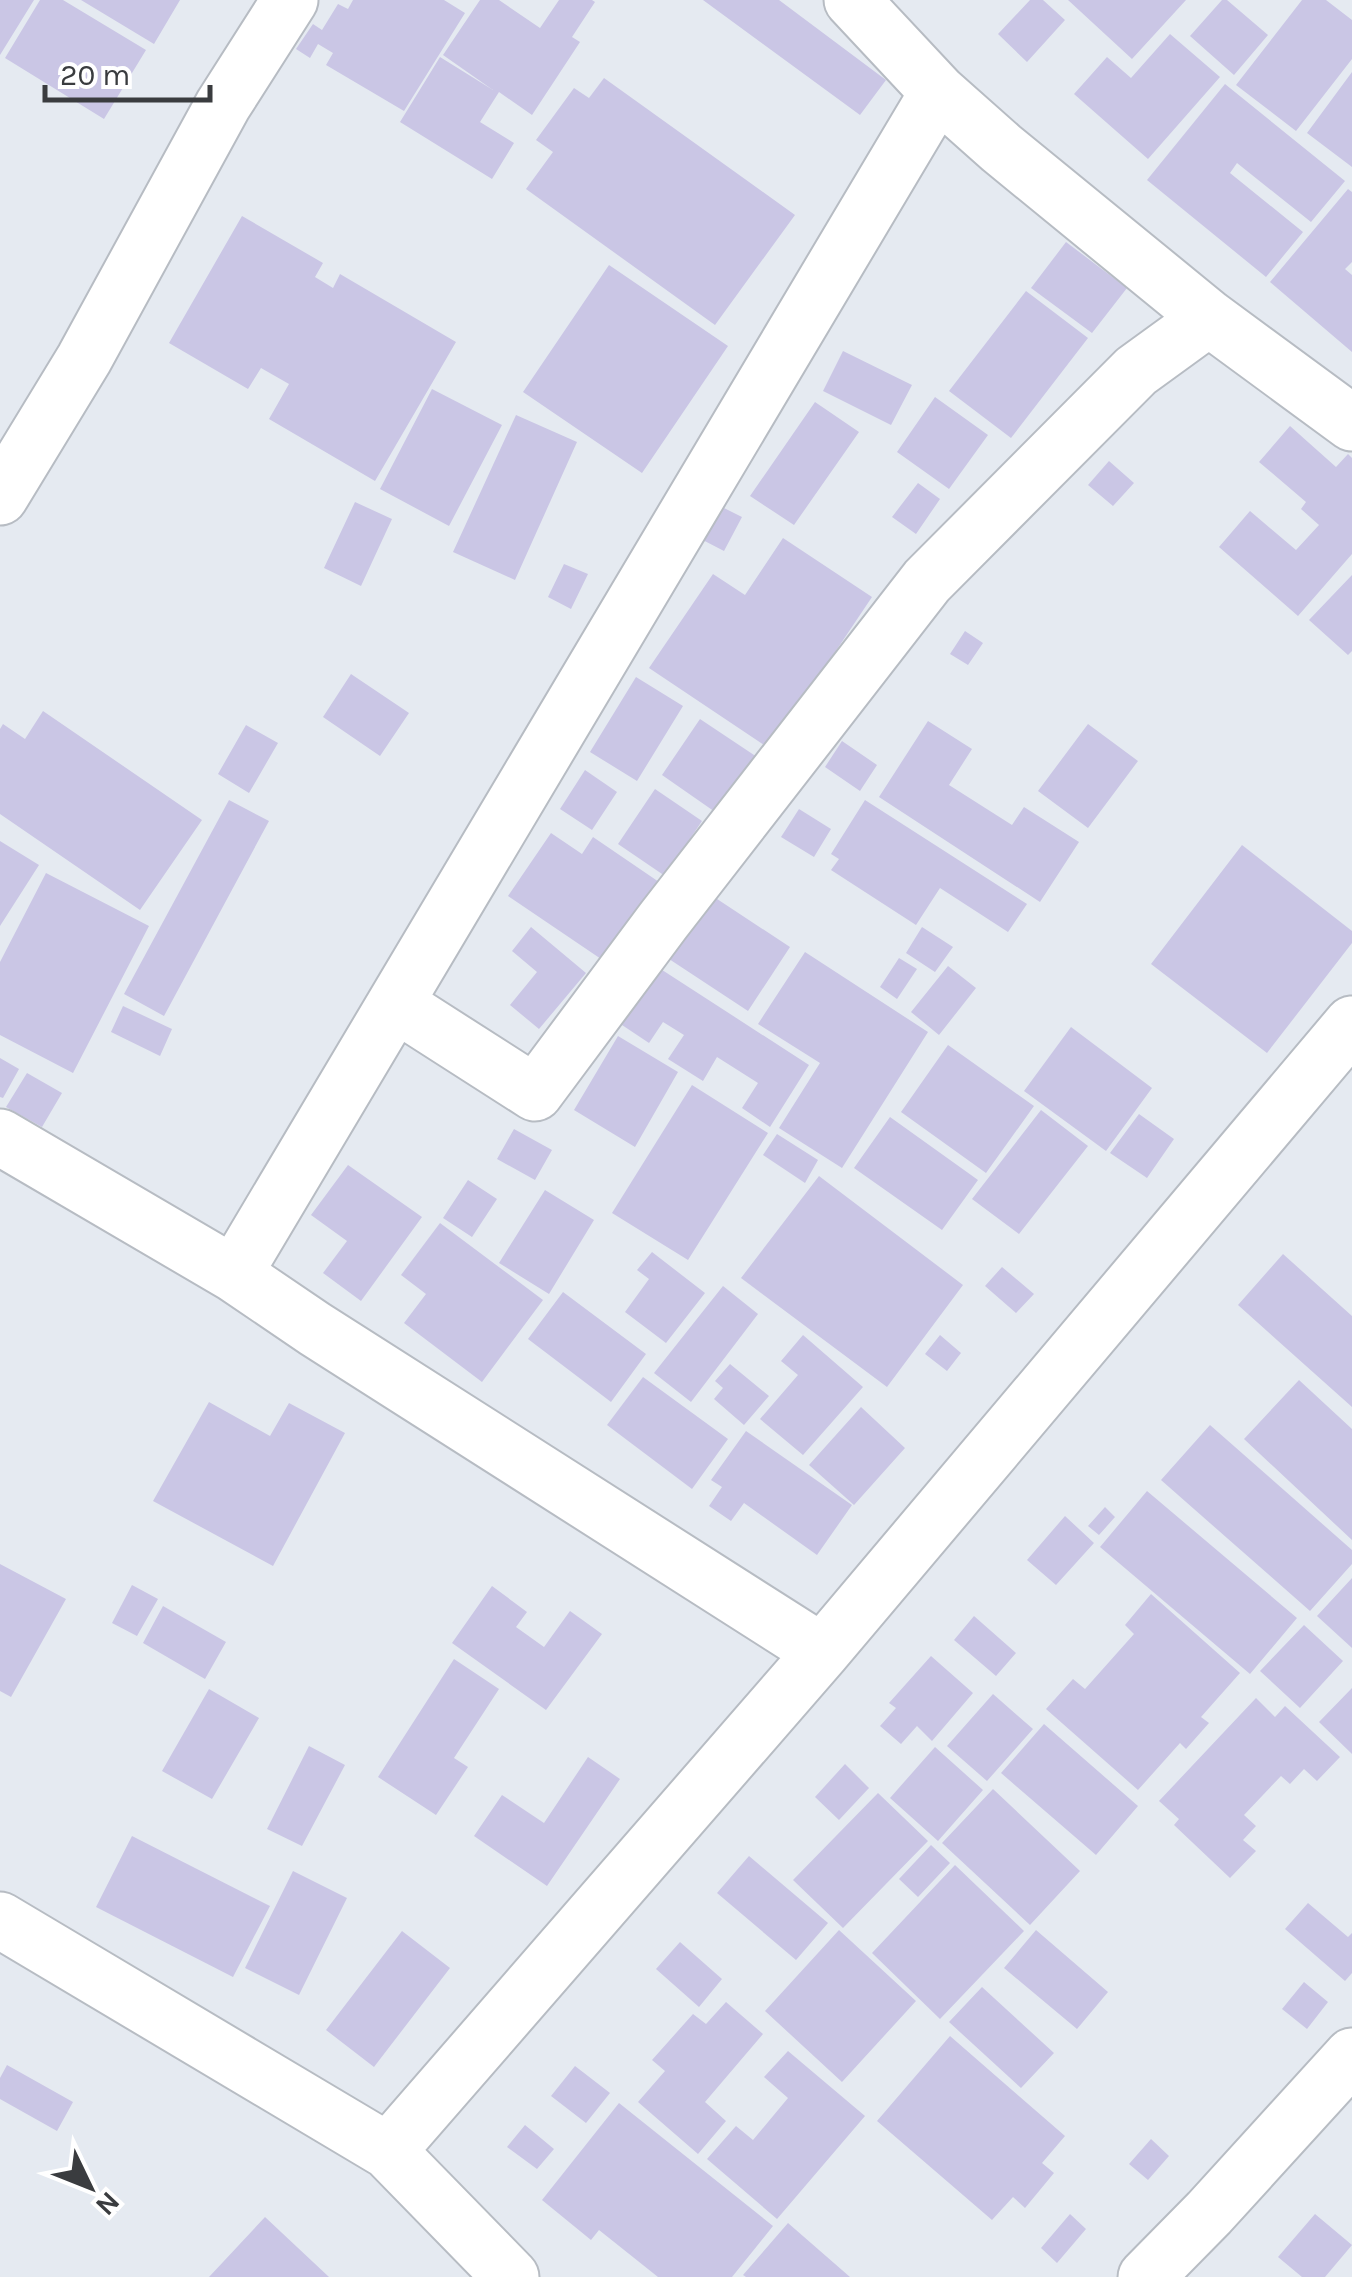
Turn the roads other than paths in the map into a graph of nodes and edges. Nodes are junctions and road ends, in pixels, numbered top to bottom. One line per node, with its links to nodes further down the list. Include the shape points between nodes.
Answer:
1 (290, 0): 6 (street)
2 (852, 0): 3 (street)
3 (938, 92): 4 (street); 7 (street)
4 (1209, 318): 5 (street); 7 (street, via 1136,371 926,581 535,1093)
5 (1352, 423)
6 (0, 498)
7 (396, 1004): 10 (street)
8 (1352, 1024): 11 (street)
9 (0, 1137): 10 (street)
10 (234, 1274): 11 (street)
11 (822, 1652): 14 (street)
12 (0, 1920): 14 (street)
13 (1344, 2080): 16 (street)
14 (388, 2151): 15 (street)
15 (511, 2277)
16 (1146, 2277)

